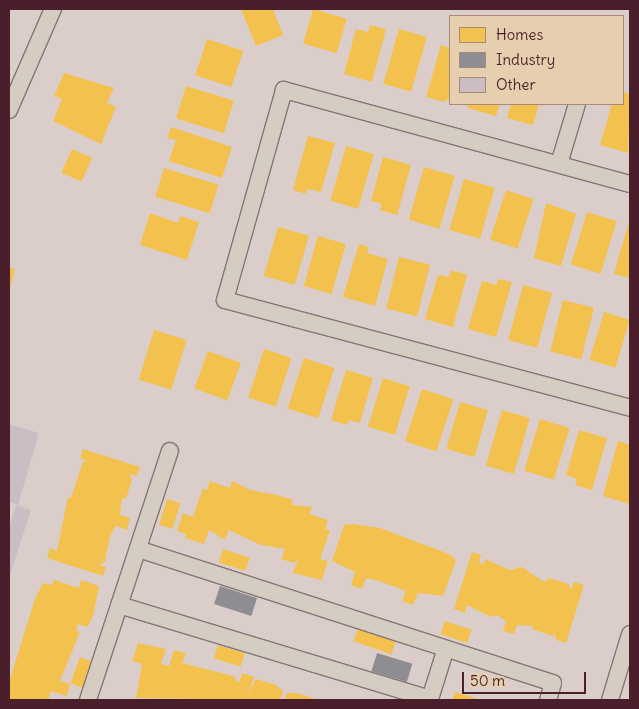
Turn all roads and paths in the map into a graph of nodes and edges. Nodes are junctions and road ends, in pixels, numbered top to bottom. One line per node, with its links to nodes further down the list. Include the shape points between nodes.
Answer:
1 (53, 9): 3 (street)
2 (577, 105): 4 (street)
3 (9, 110)
4 (559, 164): 5 (street); 6 (street, via 284,90 225,300)
5 (630, 184)
6 (630, 408)
7 (170, 451): 8 (street)
8 (138, 549): 9 (street); 11 (street)
9 (119, 606): 11 (street, via 430,699); 12 (street)
10 (630, 634): 14 (street)
11 (445, 651): 13 (street, via 553,684)
12 (88, 700)
13 (548, 700)
14 (610, 700)

